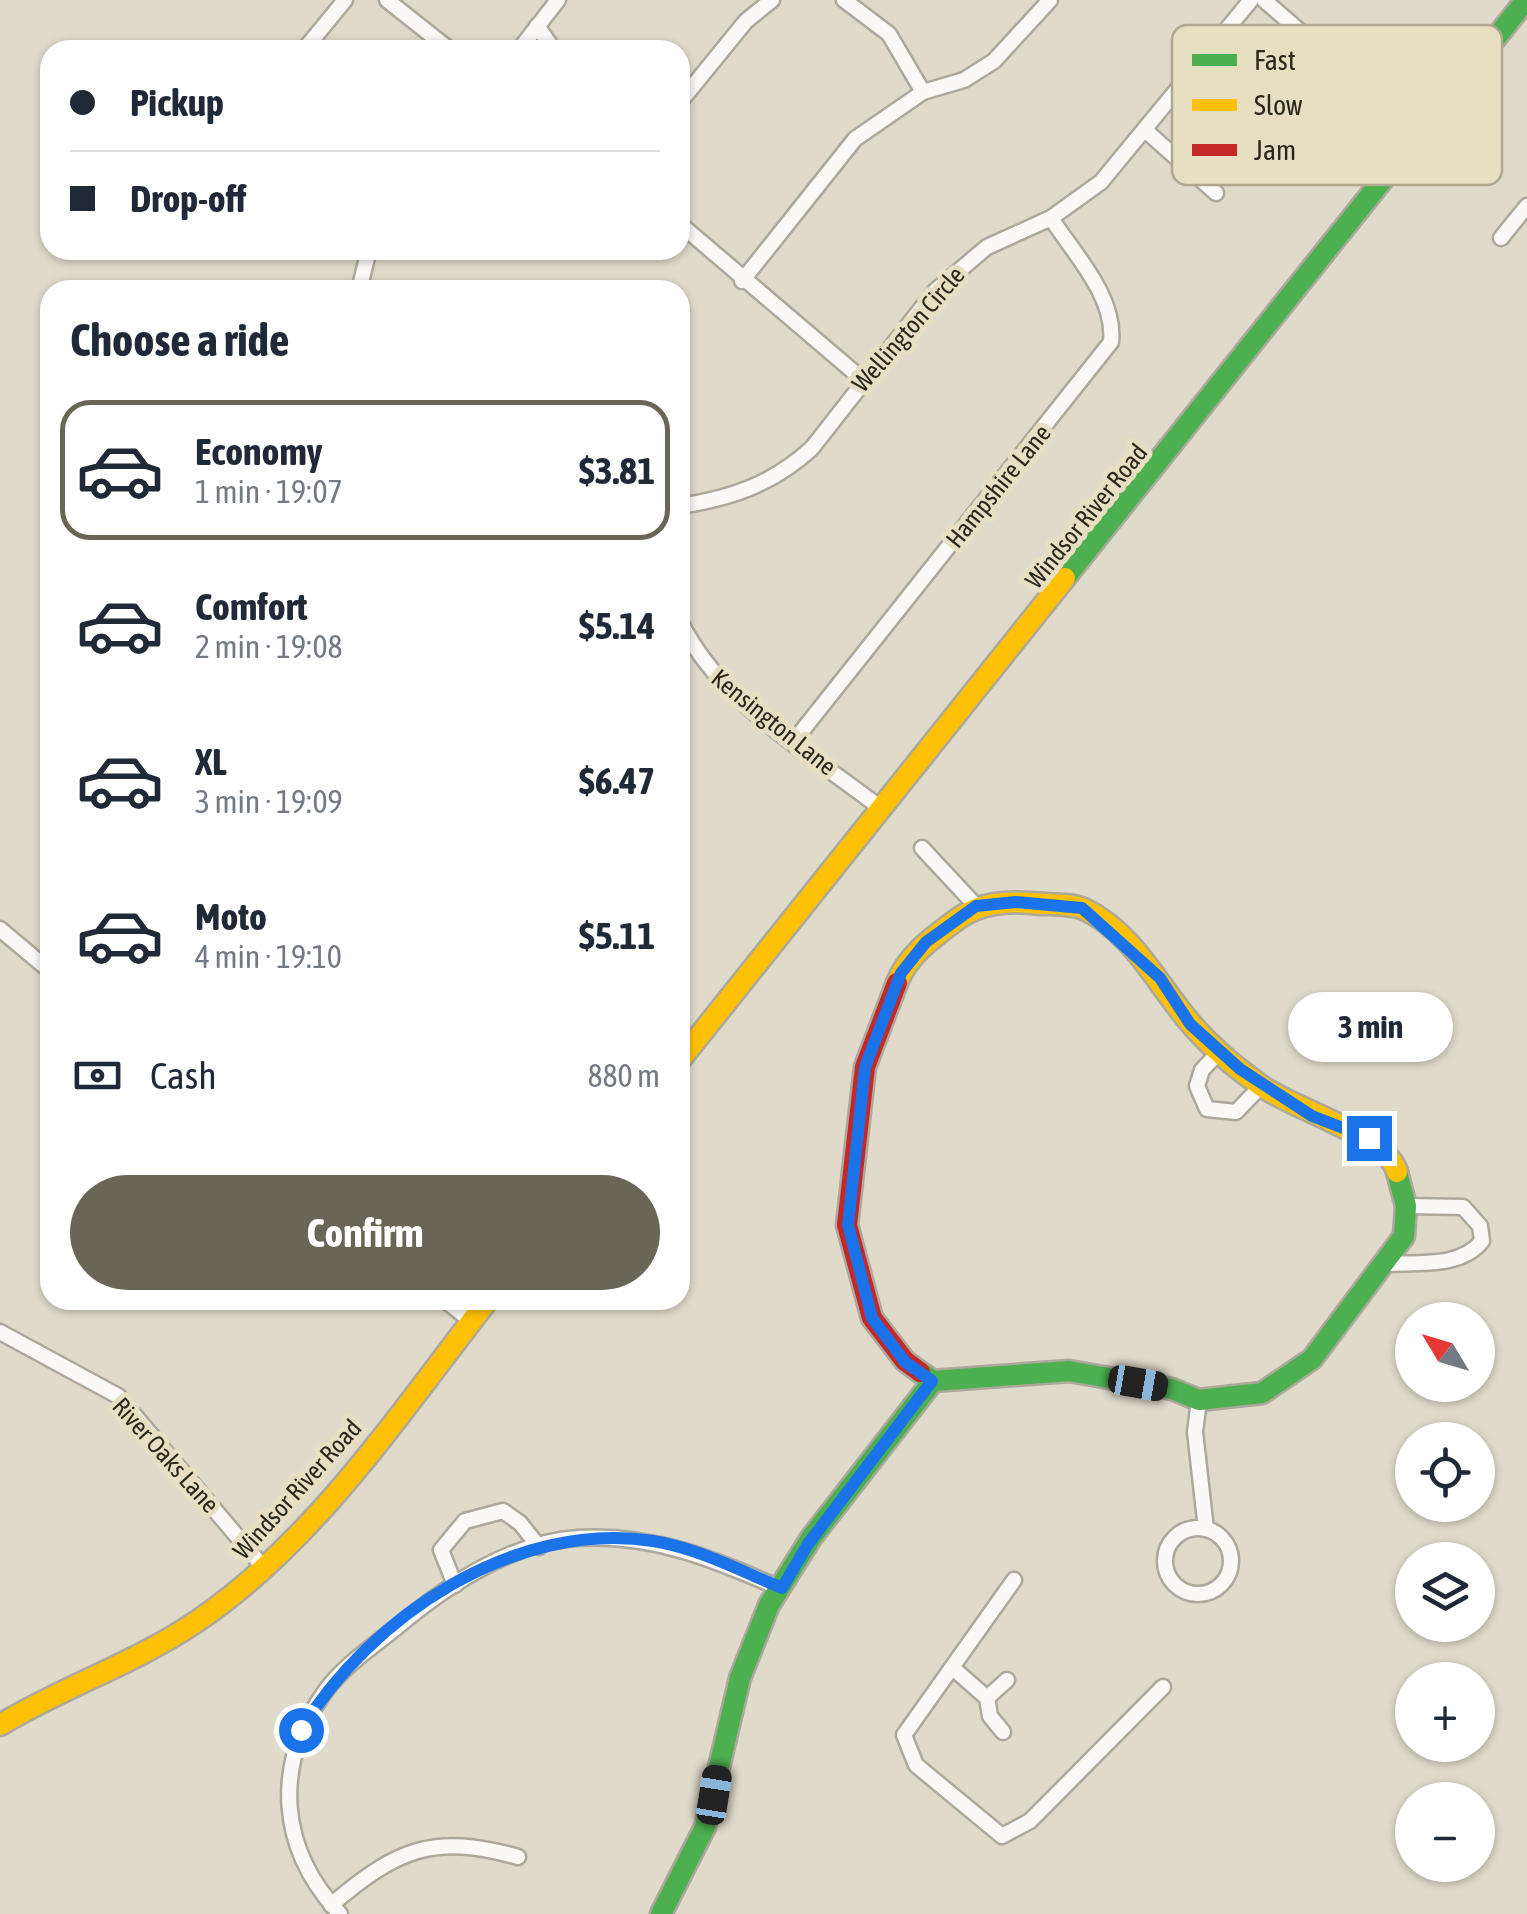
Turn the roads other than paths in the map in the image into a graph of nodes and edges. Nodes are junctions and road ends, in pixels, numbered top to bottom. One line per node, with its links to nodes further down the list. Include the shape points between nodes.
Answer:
1 (345, 0): 14 (street)
2 (387, 0): 15 (street)
3 (558, 0): 12 (street)
4 (772, 0): 18 (street, via 746,21)
5 (844, 0): 19 (street, via 890,34)
6 (1050, 0): 19 (street, via 994,61 964,80)
7 (1250, 0): 10 (street, Wellington Circle)
8 (1264, 0): 11 (street)
9 (1526, 0): 13 (street, Windsor River Road)
10 (1230, 25)
11 (1293, 25)
12 (538, 26): 16 (street); 17 (street)
13 (1502, 30)
14 (312, 40)
15 (437, 40)
16 (526, 40)
17 (547, 40)
18 (690, 90)
19 (923, 92): 30 (street, via 854,139)
20 (1172, 97): 21 (street, Wellington Circle)
21 (1145, 130): 22 (street); 27 (street, Wellington Circle, via 1101,182)
22 (1172, 154)
23 (1207, 185): 25 (street)
24 (1379, 185): 35 (street, Windsor River Road)
25 (1216, 193)
26 (1527, 206): 29 (street)
27 (1051, 218): 31 (street, Wellington Circle, via 960,266); 34 (street, Hampshire Lane, via 1107,305 1112,342)
28 (690, 233): 30 (street)
29 (1501, 238)
30 (742, 281): 31 (street)
31 (862, 378): 32 (street, Wellington Circle, via 790,468 738,495)
32 (690, 504)
33 (690, 638): 34 (street, Kensington Lane, via 712,674)
34 (794, 741): 35 (street, Kensington Lane)
35 (883, 810): 40 (street, Windsor River Road)
36 (922, 848): 37 (street)
37 (976, 906): 41 (street, via 1082,908 1160,978 1190,1024); 49 (street, via 926,942 901,973 865,1067 848,1225 872,1318 905,1362)
38 (0, 929): 39 (street)
39 (40, 963)
40 (690, 1048)
41 (1219, 1052): 42 (street); 42 (street, via 1197,1086 1206,1110 1236,1112)
42 (1261, 1086): 43 (street, via 1369,1138 1395,1162)
43 (1406, 1206): 44 (street, via 1404,1236); 44 (street, via 1463,1208 1480,1226 1482,1242 1451,1260)
44 (1386, 1264): 50 (street, via 1312,1360 1262,1393)
45 (457, 1310): 47 (street)
46 (480, 1310): 47 (street, Windsor River Road)
47 (471, 1322): 53 (street, Windsor River Road)
48 (0, 1332): 53 (street, River Oaks Lane, via 118,1396)
49 (932, 1381): 50 (street, via 1068,1370); 56 (street)
50 (1199, 1400): 51 (street, via 1195,1432)
51 (1206, 1529): 51 (street, via 1186,1530 1166,1552 1172,1581 1191,1593 1222,1584 1231,1563 1225,1541)
52 (539, 1546): 55 (street); 55 (street, via 503,1511 466,1521 441,1550); 56 (street, via 576,1538 652,1540)
53 (264, 1568): 61 (street, Windsor River Road, via 160,1644)
54 (1014, 1580): 57 (street)
55 (455, 1585): 64 (street, via 349,1666 301,1730 289,1776 291,1822 300,1862)
56 (782, 1588): 65 (street, via 754,1636 728,1714 702,1834)
57 (954, 1670): 59 (street, via 904,1736 916,1765 1002,1836 1030,1821); 60 (street)
58 (1007, 1680): 60 (street)
59 (1163, 1687)
60 (986, 1698): 62 (street)
61 (0, 1724)
62 (1003, 1732)
63 (518, 1857): 64 (street, via 470,1844 399,1855 371,1871)
64 (335, 1909)
65 (660, 1914)

